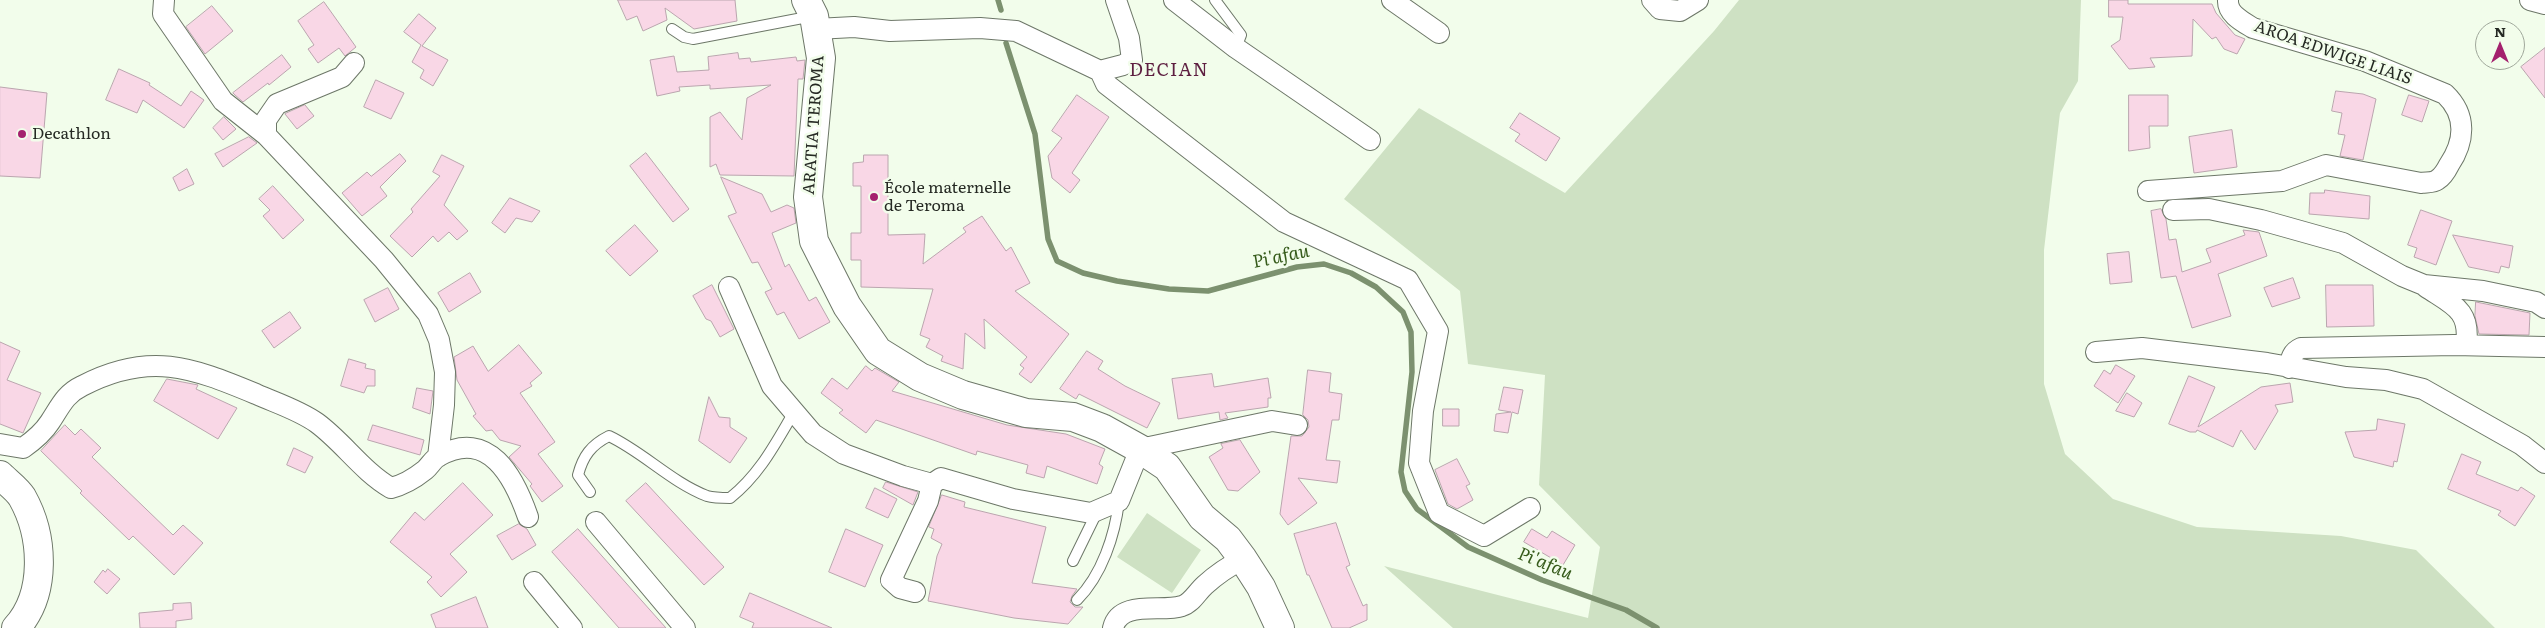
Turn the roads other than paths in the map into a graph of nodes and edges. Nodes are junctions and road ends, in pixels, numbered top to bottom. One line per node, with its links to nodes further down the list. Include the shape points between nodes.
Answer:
1 (164, 0): 17 (street, via 163,14 223,102)
2 (1116, 0): 16 (street, via 1130,38 1132,60)
3 (1174, 0): 14 (street)
4 (1215, 0): 14 (lane, via 1241,35)
5 (1392, 0): 13 (street)
6 (1652, 0): 7 (street, via 1660,9 1680,11)
7 (1698, 0)
8 (2228, 0): 19 (street, AROA EDWIGE LIAIS, via 2239,20 2253,28 2365,61 2445,94 2455,103 2462,120 2462,136 2456,155 2444,174 2435,181 2421,183 2326,165 2282,181)
9 (2530, 0): 10 (street)
10 (2545, 4)
11 (812, 15): 12 (lane, via 693,39); 16 (street, via 854,27 890,31 980,28 1016,31); 31 (main road, ARATIA TEROMA, via 821,58 808,198 814,241 847,306 878,351 920,377 963,395 1026,413 1073,417 1102,428)
12 (672, 29)
13 (1439, 33)
14 (1236, 48): 18 (street)
15 (354, 63): 17 (street, via 342,77 277,104 266,120)
16 (1100, 71): 38 (street, via 1106,84 1284,222 1408,280 1438,331 1423,410 1419,463 1439,513 1484,536)
17 (266, 135): 32 (street, via 384,260 428,314 439,340 445,372)
18 (1370, 140)
19 (2148, 191)
20 (2173, 210): 21 (street, via 2209,209 2306,232 2343,244)
21 (2424, 285): 23 (street, via 2483,291 2536,302); 24 (street, via 2460,311 2468,327)
22 (729, 287): 28 (street, via 772,386)
23 (2545, 308)
24 (2466, 345): 25 (street); 27 (street, via 2301,348 2291,356)
25 (2545, 347)
26 (2096, 352): 27 (street, via 2142,348)
27 (2289, 368): 33 (street, via 2386,380 2423,389 2522,445)
28 (794, 412): 35 (street, via 813,434 844,454); 36 (lane, via 768,458 747,484 730,498 708,496 609,436 595,443 582,460 578,475)
29 (1297, 425): 31 (street, via 1272,421)
30 (0, 444): 32 (street, via 23,448 35,440 50,424 66,395 81,386 135,366 163,366 196,370 308,418 339,441 362,467 391,488 402,486 426,470)
31 (1140, 449): 37 (street); 42 (main road, ARATIA TEROMA, via 1166,467 1202,517 1228,539)
32 (438, 456): 40 (street, via 463,448 483,450 495,458 510,478)
33 (2545, 463)
34 (0, 476): 47 (main road, via 21,496 37,532 40,578 23,620)
35 (932, 484): 39 (street, via 940,478 1045,507 1091,513); 45 (street, via 928,501 891,580 900,588)
36 (590, 492)
37 (1119, 501): 39 (street); 46 (lane, via 1108,546 1087,591)
38 (1530, 508)
39 (1098, 511): 43 (lane)
40 (528, 517)
41 (596, 522): 49 (street)
42 (1243, 559): 50 (street, via 1229,566 1181,607 1146,608 1124,613); 51 (main road, ARATIA TEROMA, via 1261,586)
43 (1073, 561)
44 (534, 582): 48 (street)
45 (915, 592)
46 (1077, 600)
47 (16, 628)
48 (572, 628)
49 (685, 628)
50 (1113, 628)
51 (1280, 628)

